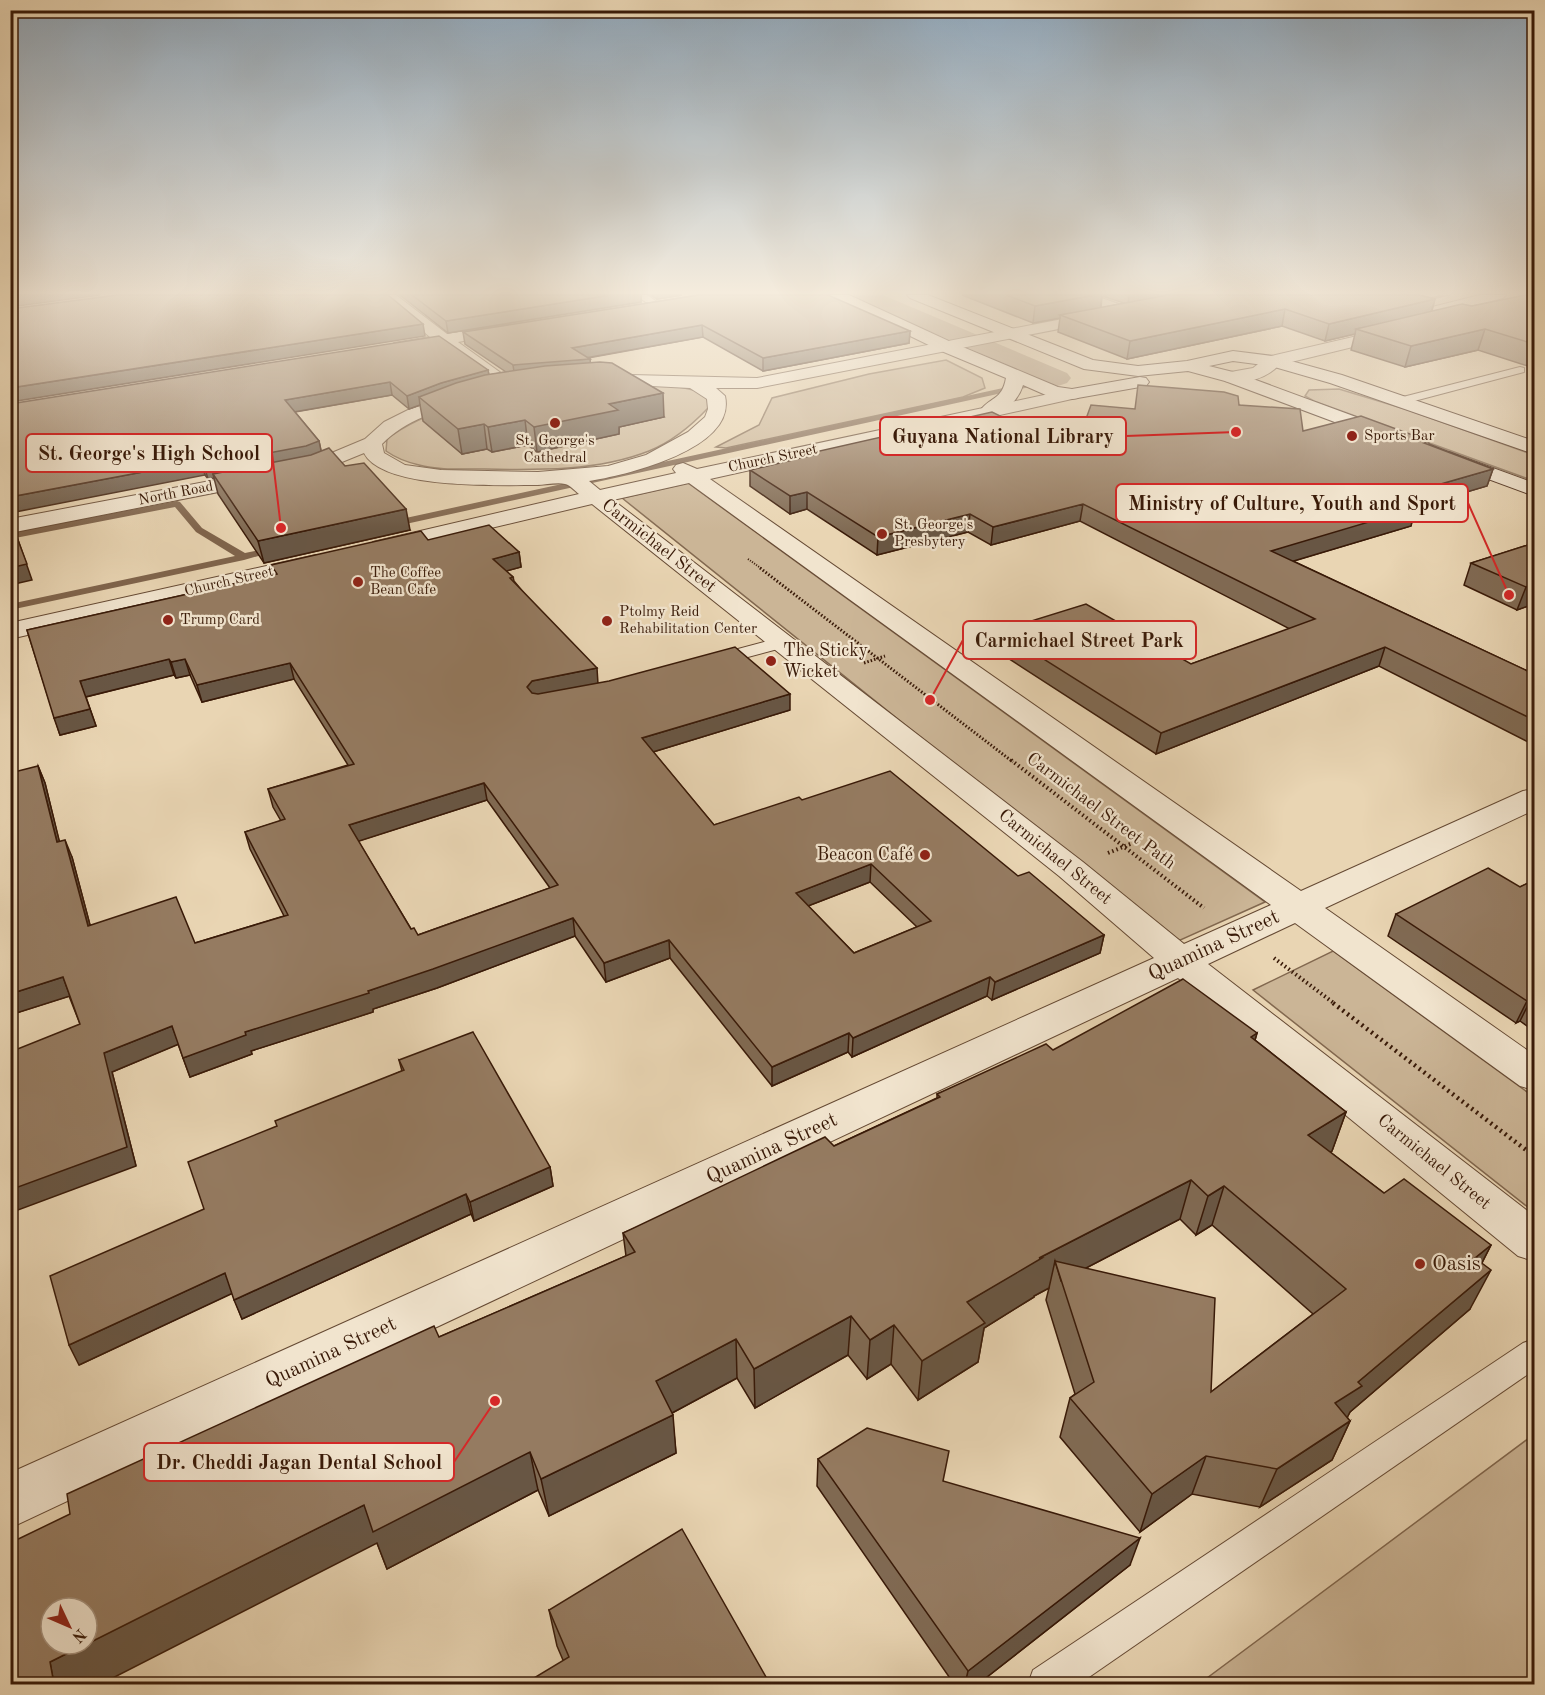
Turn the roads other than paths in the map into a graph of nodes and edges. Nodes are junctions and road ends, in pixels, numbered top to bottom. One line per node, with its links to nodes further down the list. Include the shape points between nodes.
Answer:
1 (493, 374): 14 (street)
2 (803, 374): 13 (street, via 768,381)
3 (1009, 374): 9 (street)
4 (1104, 374): 15 (street, via 1107,381)
5 (1219, 374): 10 (street)
6 (1251, 374): 10 (street, Church Street)
7 (1322, 374): 17 (street)
8 (1503, 374): 17 (lane)
9 (1015, 377): 16 (street, via 1054,392); 18 (street, via 1010,396)
10 (1231, 377): 15 (street, Church Street, via 1146,381); 19 (street)
11 (572, 380): 13 (street, via 624,378)
12 (530, 383): 14 (street, North Road)
13 (694, 383): 23 (street, via 714,393 718,413)
14 (510, 386): 20 (street, North Road, via 446,402 411,417)
15 (1101, 389): 16 (street, Church Street)
16 (1072, 394): 18 (street, Church Street)
17 (1399, 400): 21 (street)
18 (988, 412): 23 (street, Church Street)
19 (1404, 442)
20 (372, 443): 24 (street, via 375,455 412,473); 26 (street, North Road, via 315,467)
21 (1534, 448)
22 (1437, 454): 25 (street)
23 (677, 464): 24 (street, Church Street); 24 (street, via 625,468); 31 (street)
24 (582, 486): 27 (street, Church Street, via 345,555); 28 (street, Carmichael Street)
25 (1534, 490)
26 (10, 526)
27 (10, 632)
28 (783, 642): 29 (lane); 32 (street, Carmichael Street)
29 (693, 666)
30 (1534, 798): 31 (street, Quamina Street)
31 (1298, 907): 32 (street, Quamina Street); 33 (street)
32 (1181, 961): 34 (street, Carmichael Street); 36 (street, Quamina Street)
33 (1534, 1075)
34 (1534, 1242)
35 (1534, 1353): 37 (lane)
36 (10, 1501)
37 (1047, 1684)

